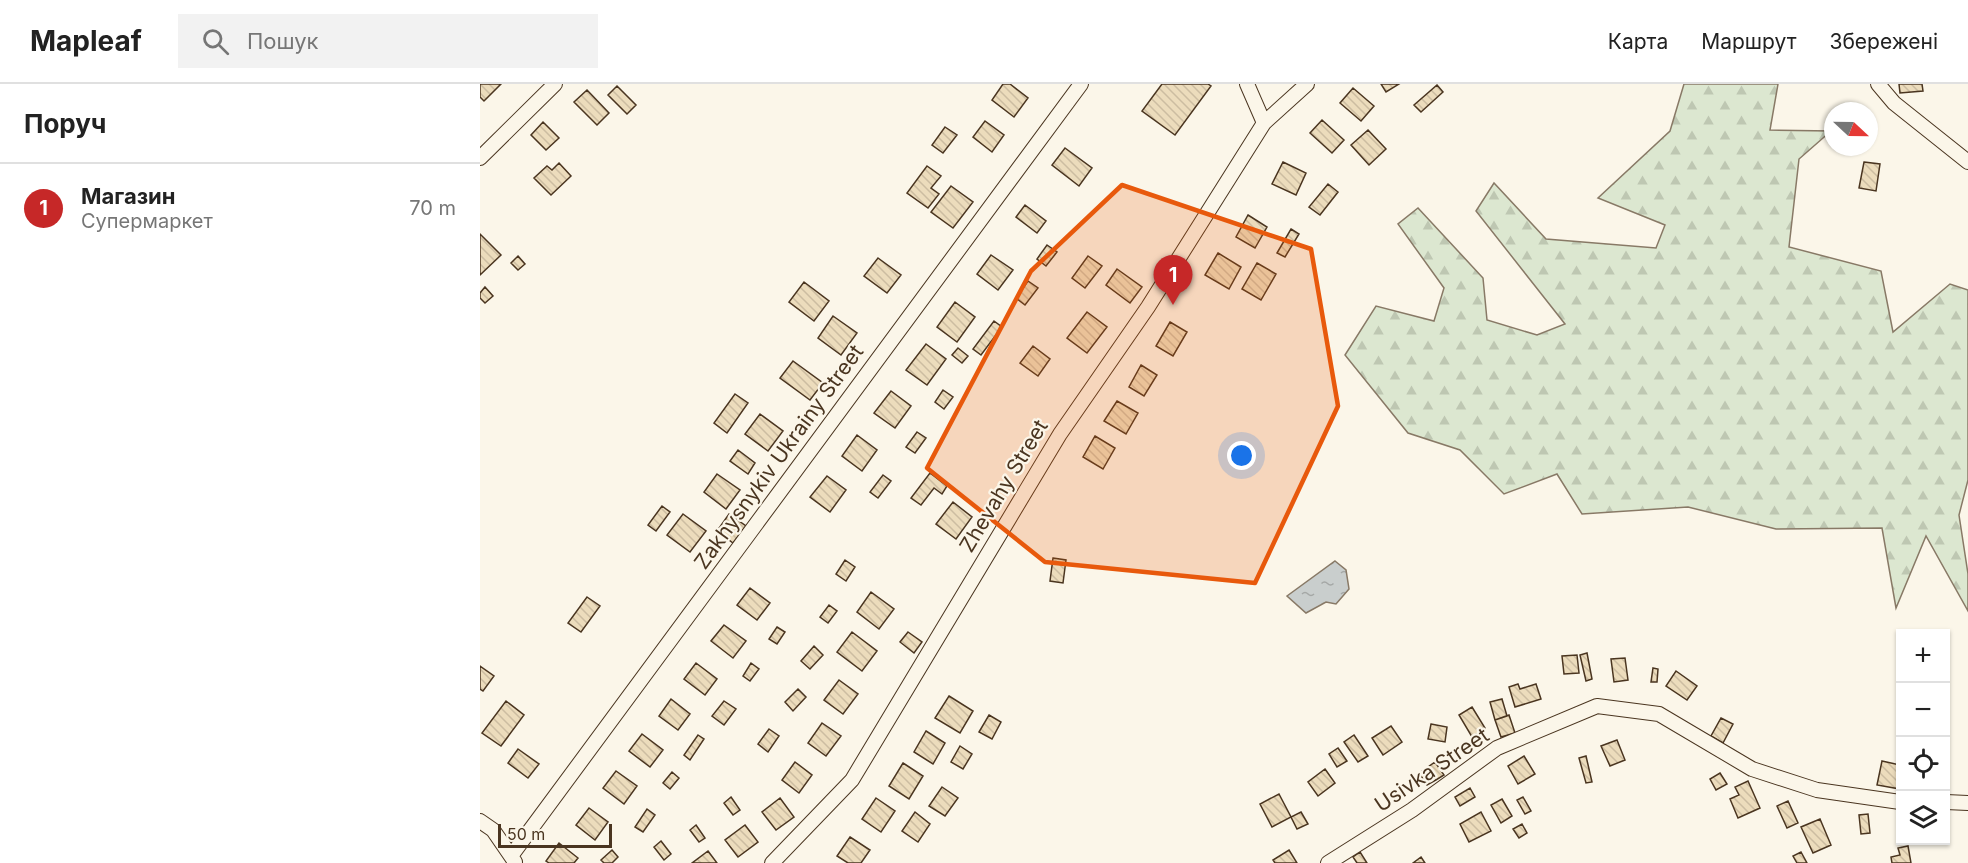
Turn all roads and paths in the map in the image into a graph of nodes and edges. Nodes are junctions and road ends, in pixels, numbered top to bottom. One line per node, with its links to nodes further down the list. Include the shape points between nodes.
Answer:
1 (555, 84): 7 (street)
2 (1081, 84): 13 (street, Zakhysnykiv Ukrainy Street)
3 (1247, 84): 6 (street)
4 (1307, 84): 6 (street, Zhevahy Street)
5 (1878, 84): 8 (street, via 1894,103)
6 (1264, 123): 14 (street, Zhevahy Street, via 1148,307 1060,434 852,780)
7 (480, 159)
8 (1968, 162)
9 (1896, 801): 15 (street, Usivka Street, via 1817,790 1752,769 1659,714 1597,706 1497,748 1412,810)
10 (1950, 802): 11 (street)
11 (1968, 802)
12 (480, 821): 13 (street, via 493,830)
13 (513, 859)
14 (772, 863)
15 (1328, 863)

